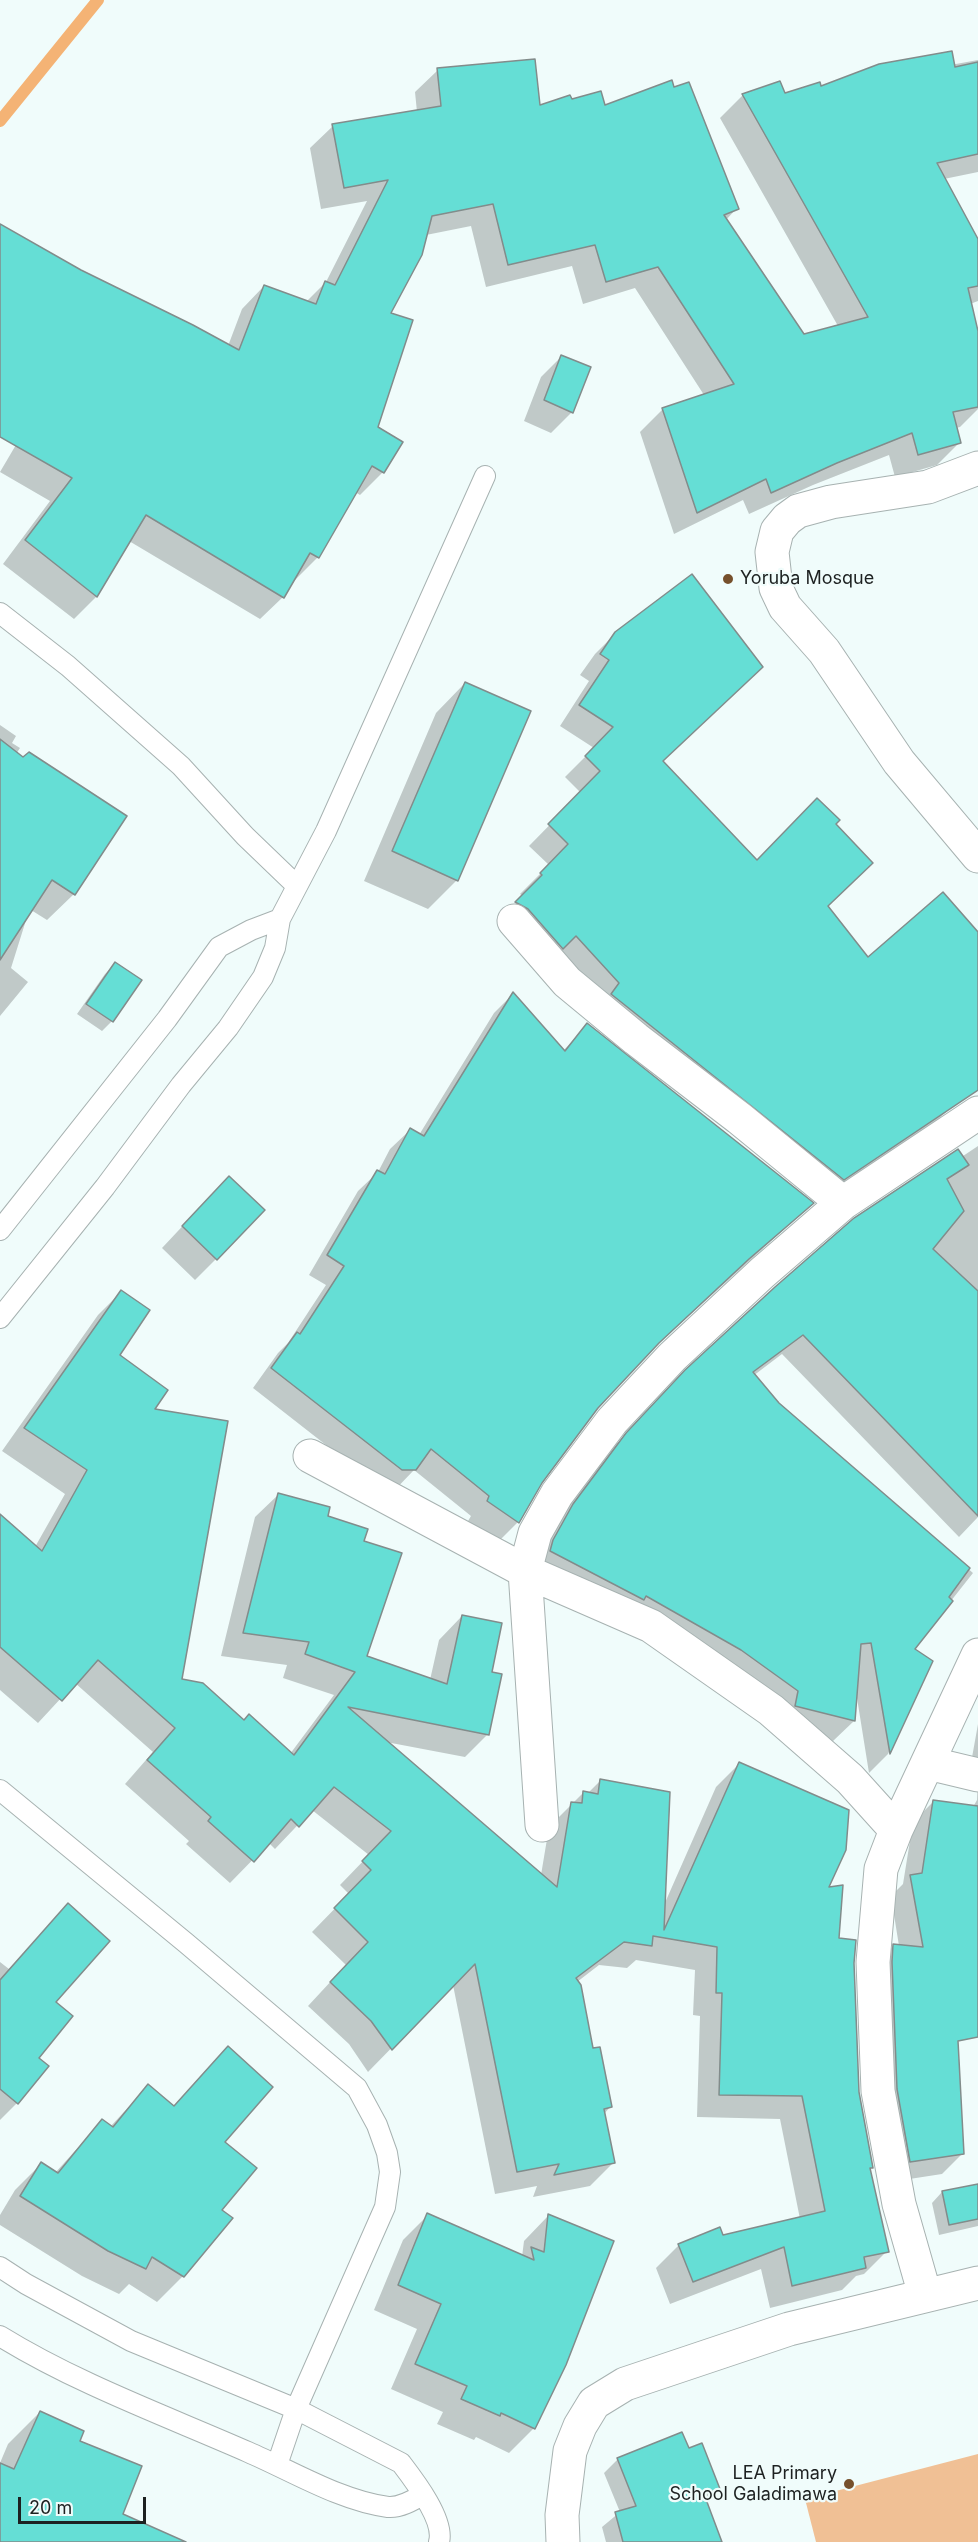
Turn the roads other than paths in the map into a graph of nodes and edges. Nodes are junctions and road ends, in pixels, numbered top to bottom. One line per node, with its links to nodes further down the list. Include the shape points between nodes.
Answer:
1 (978, 468): 4 (street, via 928,487 798,511 777,531 772,552 776,588 785,607 824,651 899,762)
2 (485, 476): 5 (lane, via 326,831)
3 (0, 613): 5 (lane, via 68,666 181,766)
4 (978, 856)
5 (297, 886): 6 (lane)
6 (280, 919): 10 (lane, via 219,947); 11 (lane, via 275,948 263,977 228,1028)
7 (514, 921): 9 (street, via 567,982)
8 (978, 1113): 9 (street)
9 (843, 1203): 13 (street, via 672,1357 612,1421 557,1494 535,1533)
10 (0, 1230)
11 (0, 1318)
12 (310, 1456): 13 (street)
13 (525, 1571): 18 (street); 19 (street, via 651,1626 707,1664 771,1710 850,1779)
14 (978, 1655): 15 (street)
15 (928, 1763): 16 (street); 19 (street)
16 (978, 1774)
17 (0, 1790): 24 (lane, via 357,2088 377,2126 390,2172 385,2207)
18 (542, 1825)
19 (896, 1830): 22 (street, via 881,1869 873,1962 878,2091 899,2204)
20 (0, 2267): 24 (lane, via 131,2341)
21 (978, 2283): 22 (street)
22 (925, 2295): 28 (street, via 789,2330 624,2384 594,2403 570,2451 562,2515)
23 (0, 2336): 25 (lane, via 78,2377)
24 (296, 2409): 25 (lane); 26 (lane, via 401,2463)
25 (277, 2465): 26 (lane, via 329,2490 390,2507)
26 (422, 2495): 27 (lane, via 437,2519)
27 (439, 2542)
28 (563, 2542)

